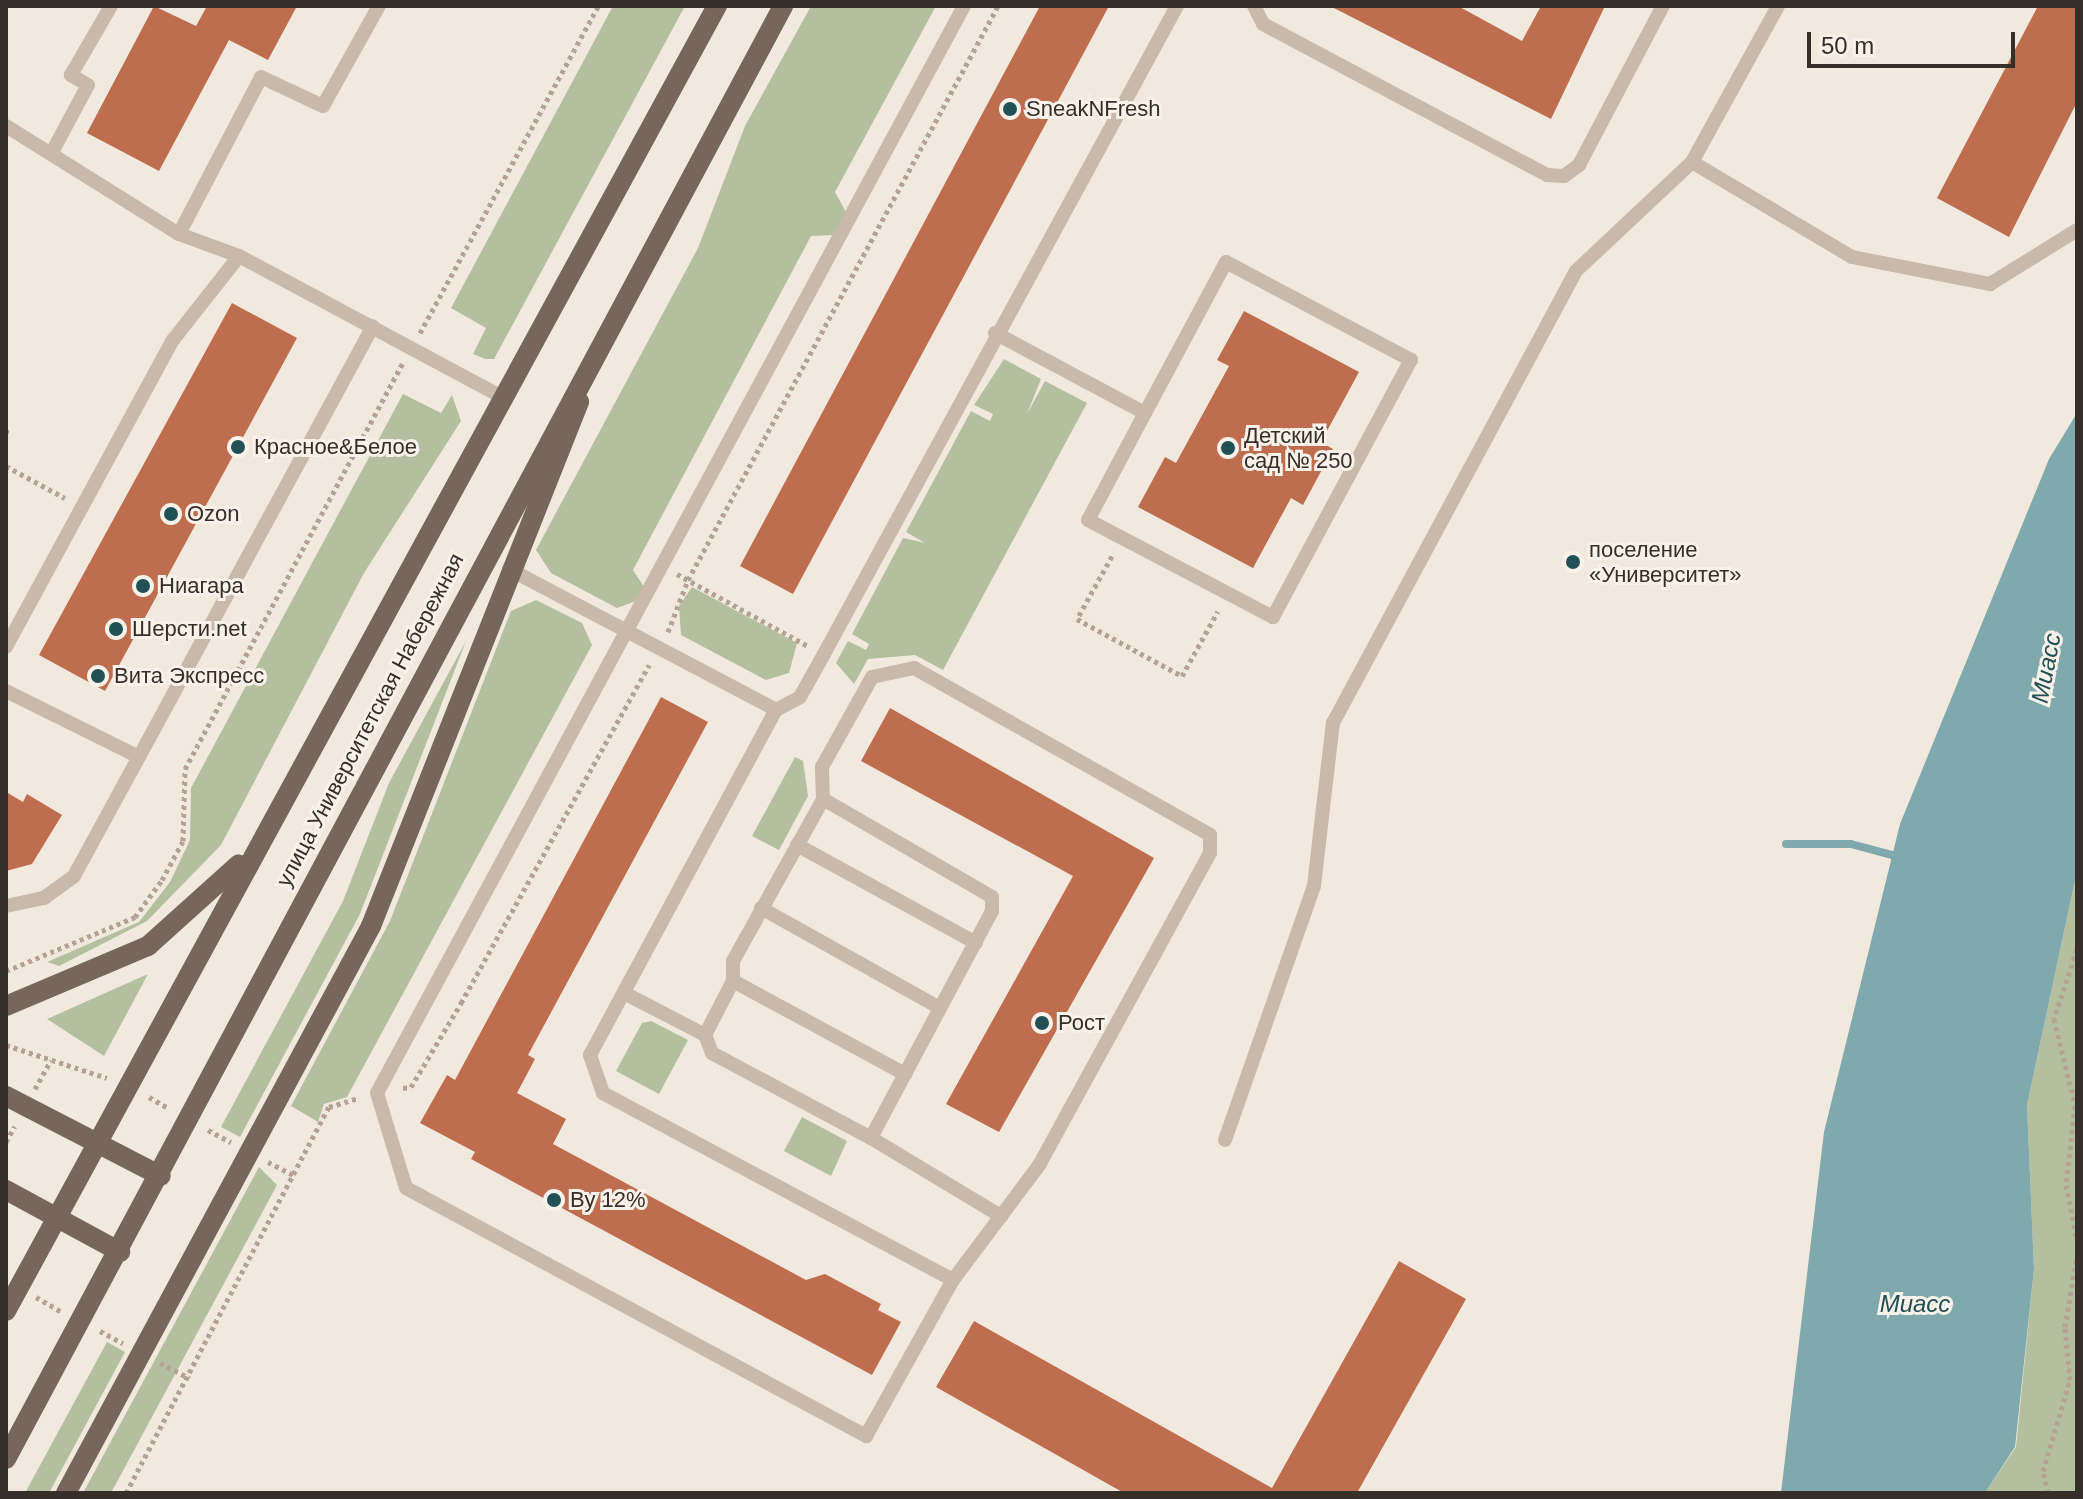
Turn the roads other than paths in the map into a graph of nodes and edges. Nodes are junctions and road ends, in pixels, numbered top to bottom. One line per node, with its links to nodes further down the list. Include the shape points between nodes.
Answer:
1 (111, 6): 11 (lane, via 71,75 88,85)
2 (379, 6): 14 (lane, via 323,106 261,77)
3 (717, 6): 19 (main road, улица Университетская Набережная)
4 (783, 6): 15 (main road, улица Университетская Набережная)
5 (964, 6): 22 (lane)
6 (1177, 6): 18 (lane)
7 (1254, 6): 8 (lane, via 1263,24 1547,175 1564,176 1579,165)
8 (1663, 6)
9 (1778, 6): 12 (lane)
10 (6, 126): 11 (lane)
11 (51, 154): 14 (lane)
12 (1692, 162): 13 (lane, via 1852,257 1990,284); 41 (lane, via 1576,271 1333,723 1314,886)
13 (2077, 230)
14 (179, 234): 16 (lane)
15 (652, 242): 21 (main road); 43 (main road, улица Университетская Набережная)
16 (239, 256): 17 (lane); 23 (lane, via 173,340)
17 (373, 326): 19 (lane); 26 (lane)
18 (995, 333): 20 (lane); 25 (lane, via 800,697)
19 (506, 399): 29 (main road, улица Университетская Набережная)
20 (1145, 413): 20 (lane, via 1226,262 1411,360 1273,617 1088,520)
21 (509, 569): 22 (lane); 51 (main road, via 371,926)
22 (629, 631): 25 (lane); 48 (lane, via 377,1093 406,1188 866,1436)
23 (6, 647)
24 (6, 691): 26 (lane)
25 (776, 710): 34 (lane)
26 (139, 757): 30 (lane, via 74,876 44,898)
27 (823, 799): 28 (lane); 32 (lane, via 984,887 992,911); 45 (lane, via 822,767 872,677 914,668 1210,835 1210,853 1040,1164)
28 (797, 845): 31 (lane); 32 (lane)
29 (253, 850): 35 (main road, via 148,946); 42 (main road, улица Университетская Набережная)
30 (6, 906)
31 (761, 908): 33 (lane, via 733,961); 36 (lane)
32 (976, 943): 36 (lane)
33 (733, 981): 37 (lane); 38 (lane)
34 (624, 993): 37 (lane); 48 (lane, via 590,1055 603,1093)
35 (6, 1006)
36 (940, 1008): 38 (lane)
37 (705, 1035): 40 (lane, via 712,1053)
38 (905, 1074): 40 (lane)
39 (6, 1096): 42 (main road)
40 (871, 1138): 45 (lane)
41 (1225, 1140)
42 (96, 1141): 43 (main road); 46 (main road, улица Университетская Набережная)
43 (161, 1176): 47 (main road, улица Университетская Набережная)
44 (6, 1190): 46 (main road)
45 (1001, 1216): 48 (lane)
46 (56, 1217): 47 (main road); 49 (main road, улица Университетская Набережная)
47 (120, 1252): 50 (main road, улица Университетская Набережная)
48 (953, 1280)
49 (6, 1311)
50 (6, 1459)
51 (66, 1493)

